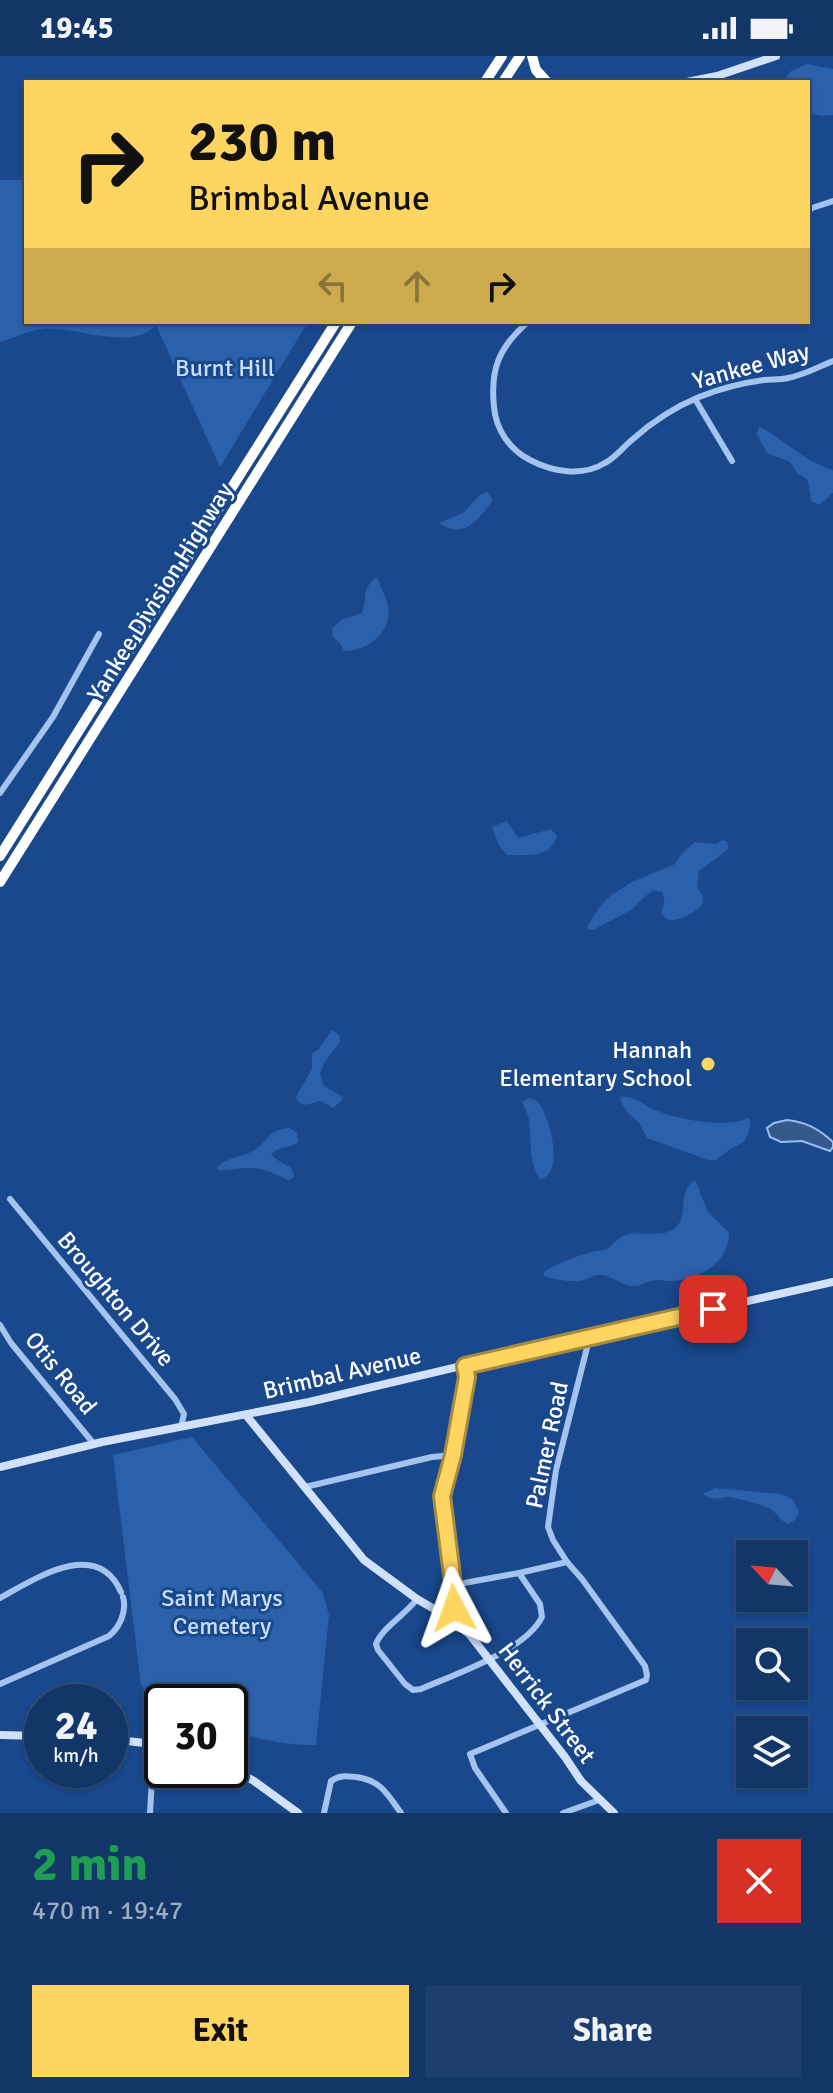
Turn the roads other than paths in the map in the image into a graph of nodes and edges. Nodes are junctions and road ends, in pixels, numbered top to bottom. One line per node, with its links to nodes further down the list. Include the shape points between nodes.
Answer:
1 (502, 56): 5 (highway)
2 (520, 56): 6 (highway)
3 (532, 56): 7 (highway)
4 (776, 56): 8 (main road)
5 (486, 80)
6 (504, 80)
7 (545, 80)
8 (697, 80)
9 (833, 201): 10 (street)
10 (810, 210)
11 (335, 324): 19 (highway, Yankee Division Highway)
12 (351, 324): 20 (highway, Yankee Division Highway)
13 (526, 324): 15 (street, Yankee Way, via 501,350 492,392 494,412 508,443 539,465 575,472 604,465 658,419)
14 (833, 361): 15 (street, Yankee Way, via 798,375)
15 (695, 399): 16 (street)
16 (732, 461)
17 (99, 634): 18 (street, via 53,717)
18 (0, 793)
19 (0, 856)
20 (0, 882)
21 (10, 1199): 27 (street, Broughton Drive, via 175,1399 184,1414)
22 (833, 1282): 24 (main road, Brimbal Avenue)
23 (0, 1325): 28 (street, Otis Road)
24 (590, 1336): 25 (main road, Brimbal Avenue); 32 (street, Palmer Road, via 556,1470 548,1527)
25 (465, 1366): 26 (main road, Brimbal Avenue); 29 (street)
26 (246, 1415): 27 (main road, Brimbal Avenue); 31 (main road, Herrick Street)
27 (181, 1427): 28 (main road, Brimbal Avenue)
28 (94, 1444): 30 (main road, Brimbal Avenue)
29 (453, 1455): 31 (street); 34 (street, via 442,1496)
30 (0, 1467)
31 (305, 1487): 36 (main road, Herrick Street, via 364,1560)
32 (567, 1562): 33 (street); 40 (street, Palmer Road, via 647,1675 646,1680)
33 (519, 1573): 34 (street); 38 (street, via 540,1604 542,1617 529,1633)
34 (453, 1585): 37 (street, via 455,1603)
35 (0, 1598): 39 (street, via 78,1563 114,1577 125,1604 109,1636)
36 (417, 1599): 37 (main road, Herrick Street); 38 (street, via 376,1641 407,1687 421,1689)
37 (448, 1617): 38 (main road, Herrick Street)
38 (490, 1659): 40 (main road, Herrick Street)
39 (0, 1684)
40 (541, 1724): 45 (main road, Herrick Street); 50 (street, via 470,1754)
41 (0, 1735): 42 (main road)
42 (24, 1736)
43 (248, 1778): 47 (main road)
44 (153, 1788): 46 (street)
45 (599, 1800): 51 (street); 52 (main road, Herrick Street)
46 (150, 1813)
47 (298, 1813)
48 (324, 1813): 49 (street, via 331,1781 345,1776 376,1782)
49 (401, 1813)
50 (506, 1813)
51 (563, 1813)
52 (614, 1813)

